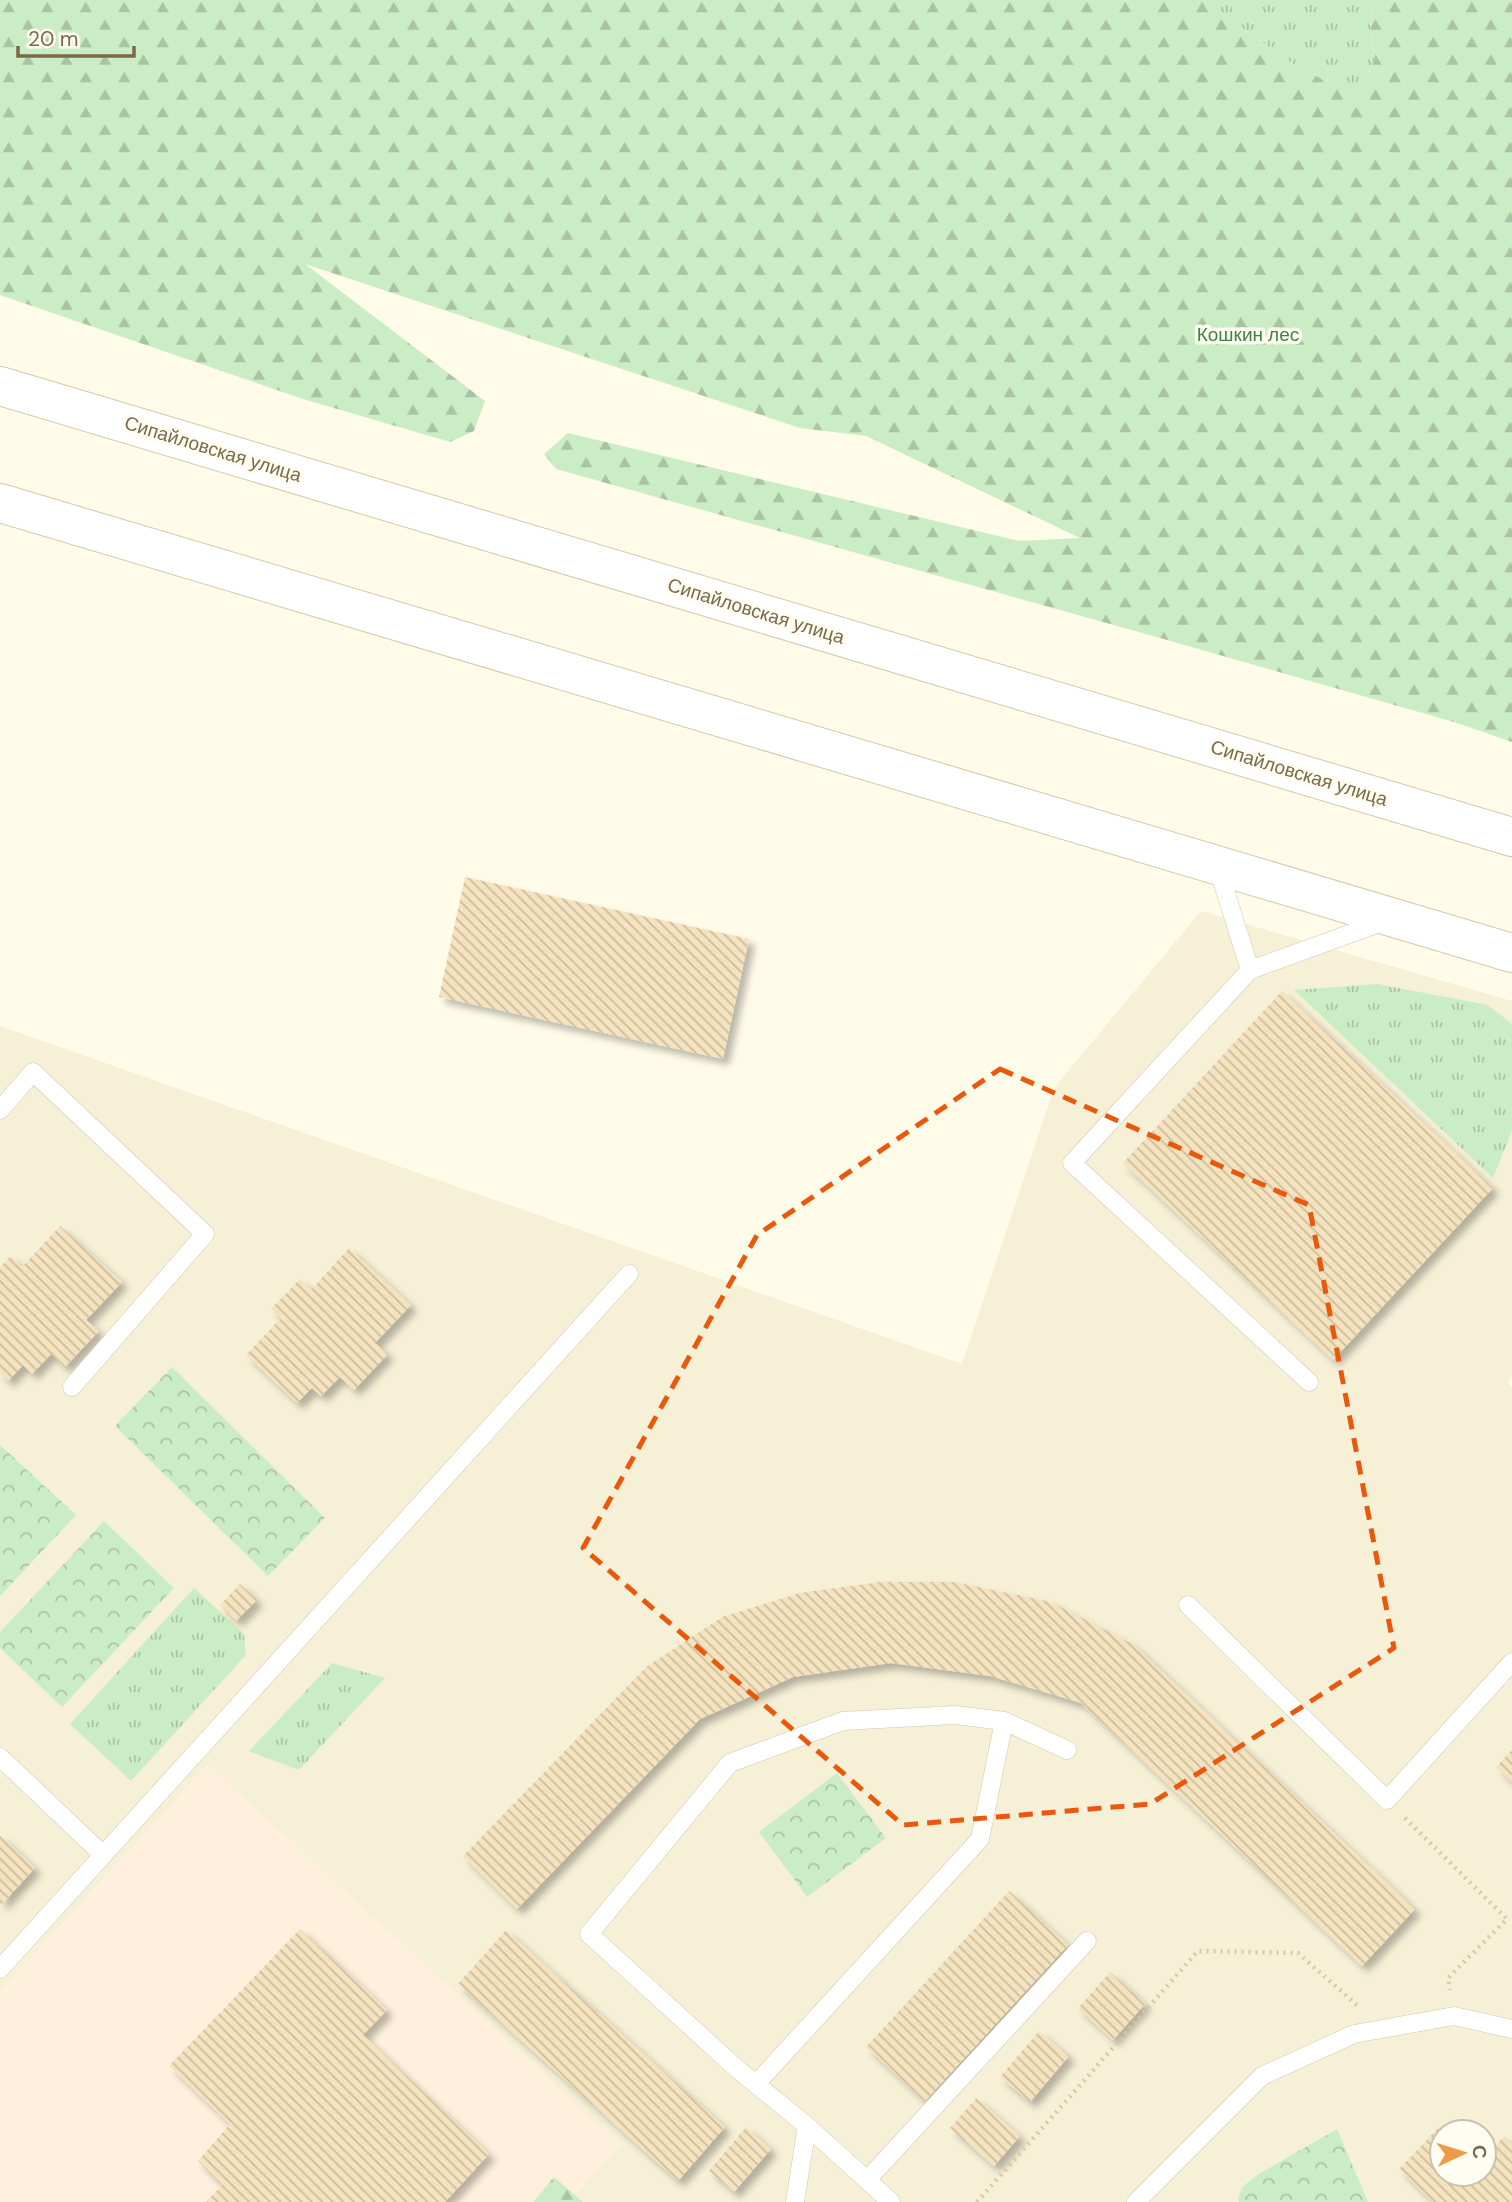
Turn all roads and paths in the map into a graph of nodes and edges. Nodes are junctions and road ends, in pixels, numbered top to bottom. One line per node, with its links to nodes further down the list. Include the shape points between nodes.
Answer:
1 (0, 386): 3 (main road, Сипайловская улица)
2 (0, 503): 4 (main road)
3 (1512, 837)
4 (1217, 865): 5 (main road); 7 (lane)
5 (1394, 918): 6 (main road); 7 (lane)
6 (1512, 953)
7 (1250, 970): 10 (lane, via 1072,1163)
8 (0, 1110): 11 (lane, via 33,1072 205,1234)
9 (629, 1274): 18 (lane)
10 (1309, 1382)
11 (72, 1387)
12 (1188, 1605): 17 (lane)
13 (1512, 1662): 17 (lane)
14 (1004, 1721): 15 (lane); 24 (lane, via 980,1839); 24 (lane, via 955,1715 843,1721 730,1763 589,1934)
15 (1067, 1749)
16 (0, 1757): 18 (lane)
17 (1387, 1800): 21 (path, via 1507,1919 1448,1978)
18 (103, 1854): 20 (lane)
19 (1087, 1941): 26 (lane)
20 (0, 1969)
21 (1454, 2016): 22 (lane); 23 (lane)
22 (1383, 2029): 29 (path, via 1298,1953 1198,1951); 30 (lane, via 1353,2034 1262,2076)
23 (1512, 2029)
24 (756, 2084): 25 (lane)
25 (807, 2126): 26 (lane); 27 (lane)
26 (867, 2180): 28 (lane)
27 (795, 2202)
28 (891, 2202)
29 (976, 2202)
30 (1136, 2202)

